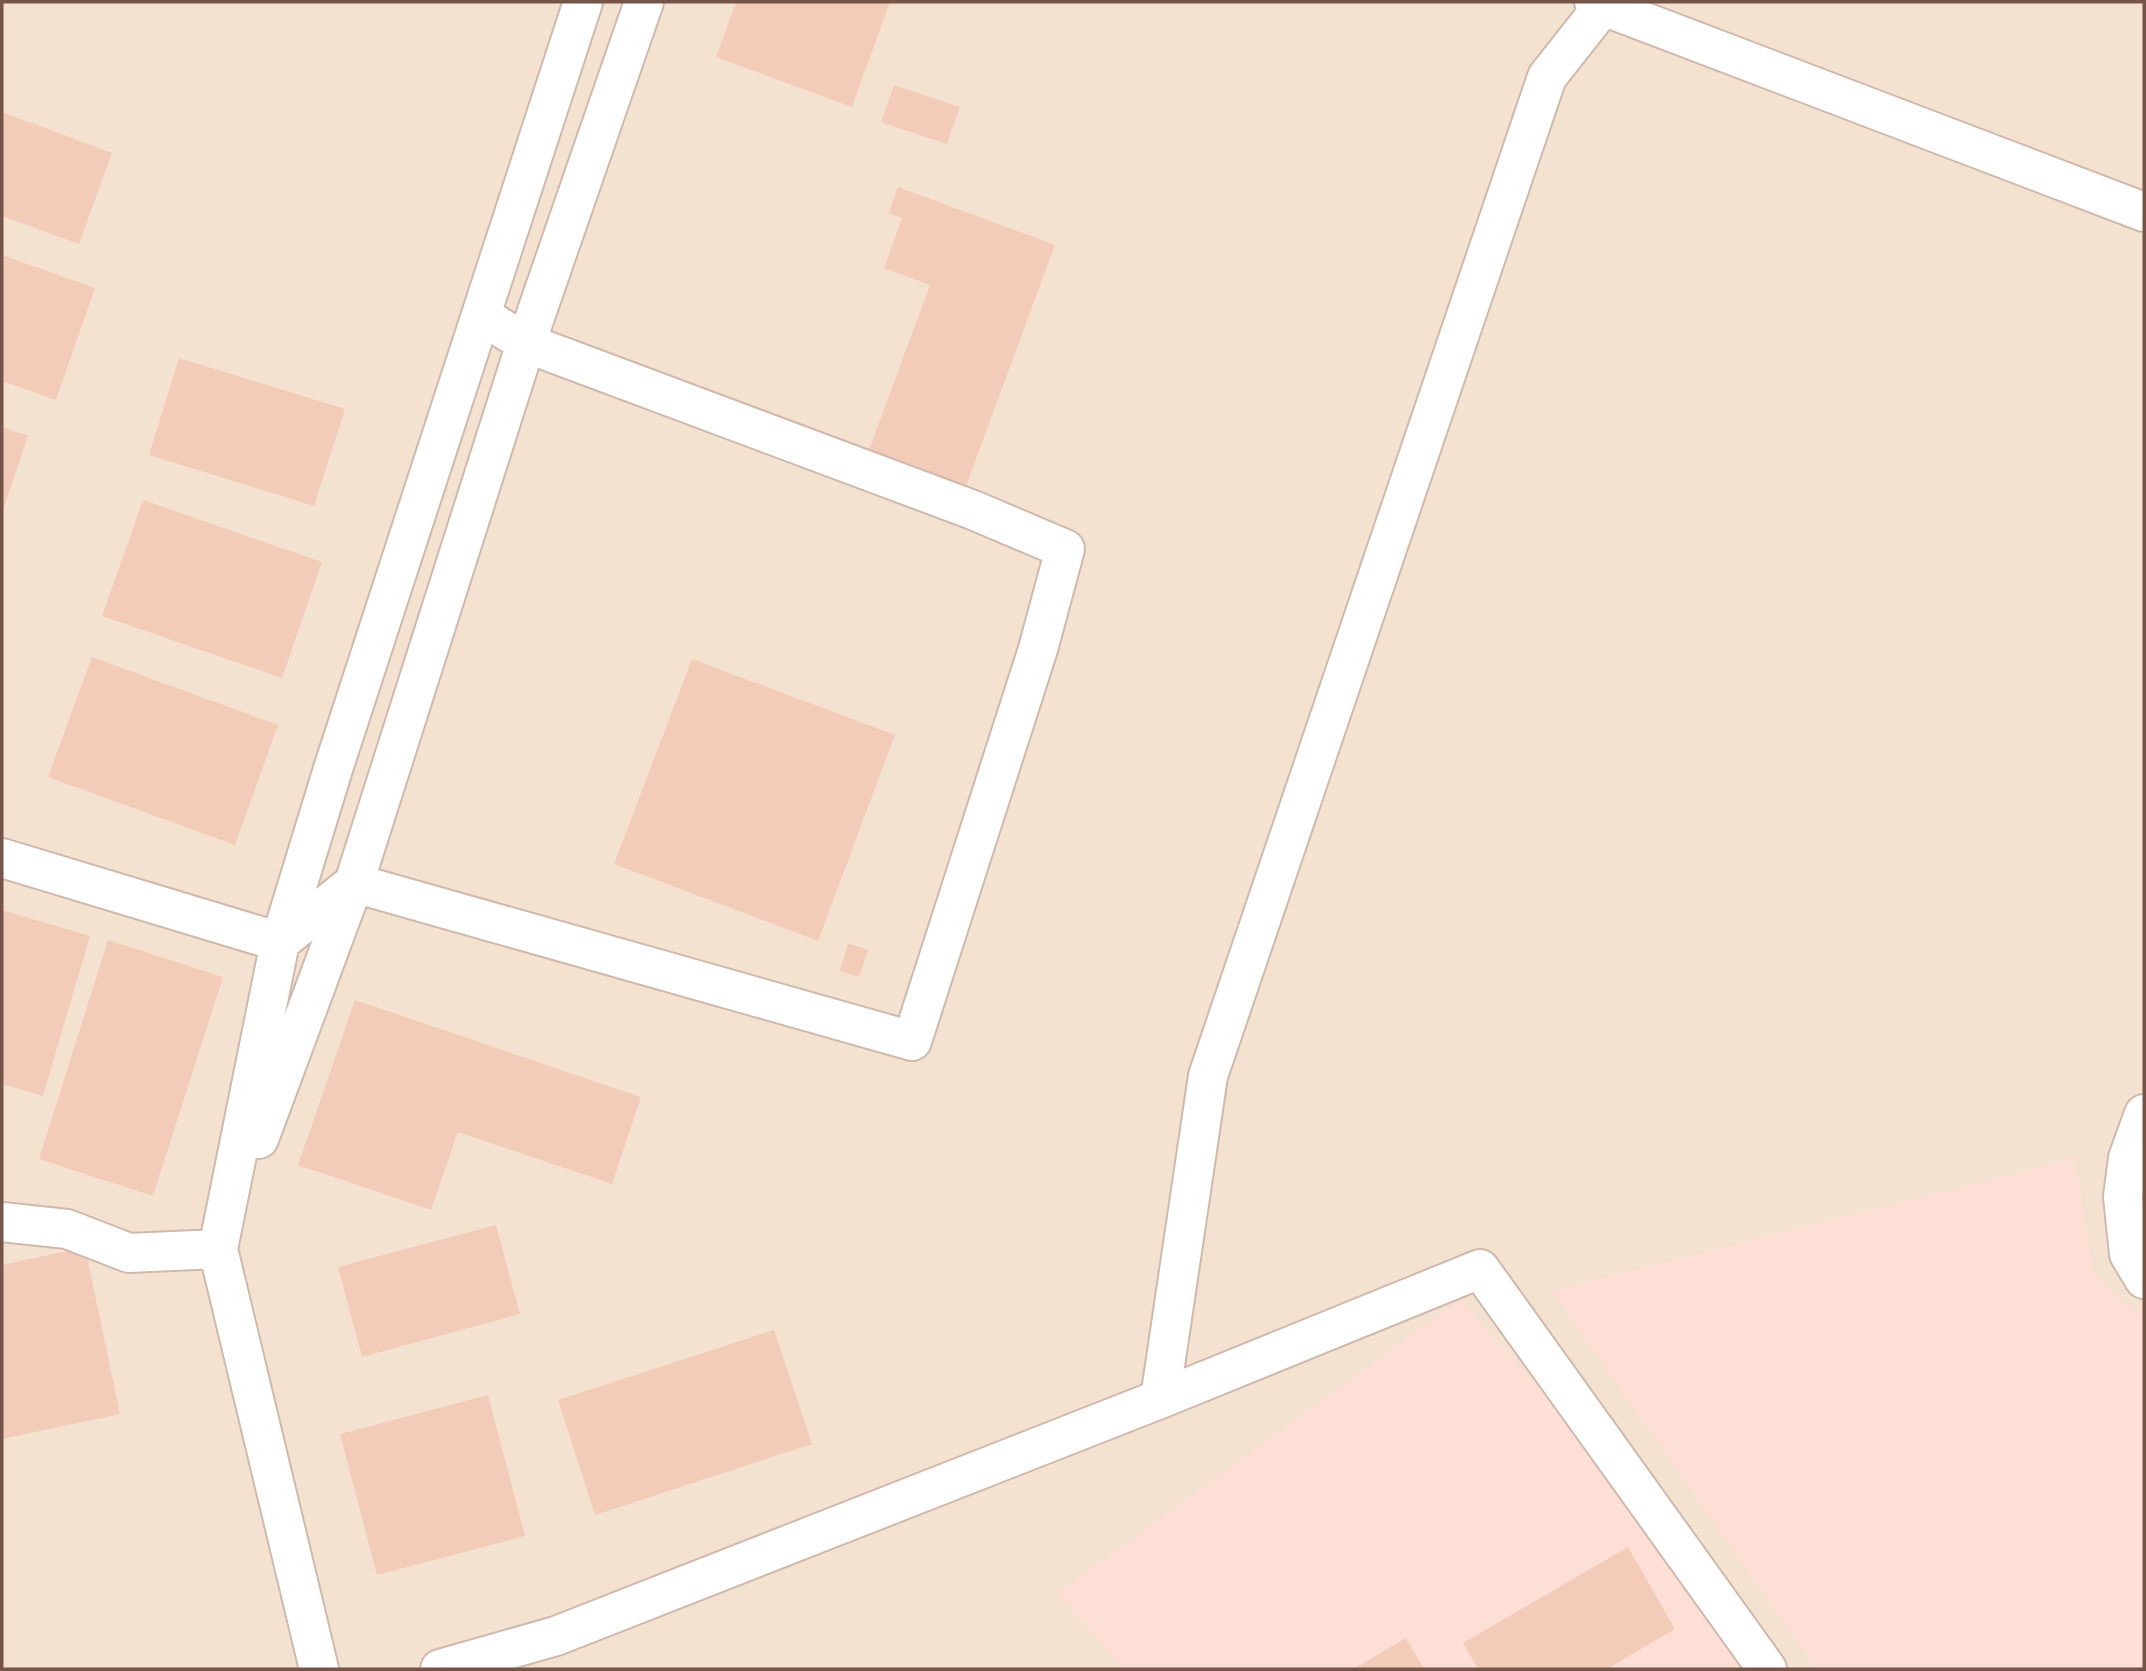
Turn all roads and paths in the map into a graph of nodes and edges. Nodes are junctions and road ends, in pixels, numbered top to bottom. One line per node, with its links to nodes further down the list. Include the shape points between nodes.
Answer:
1 (583, 2): 5 (street)
2 (644, 2): 6 (street)
3 (1601, 3): 4 (street); 15 (street, via 1547,77 1208,1076)
4 (2144, 212)
5 (482, 316): 6 (street); 9 (street)
6 (526, 343): 8 (street); 8 (street, via 973,510 1065,549 1038,649 912,1041)
7 (2, 858): 9 (street)
8 (354, 883): 9 (street); 13 (street)
9 (280, 942): 13 (street)
10 (2144, 1114): 11 (street, via 2129,1158)
11 (2134, 1206): 14 (street, via 2129,1254)
12 (2, 1222): 13 (street, via 66,1229 129,1252)
13 (218, 1249): 16 (street)
14 (2144, 1279)
15 (1160, 1399): 17 (street, via 556,1636); 18 (street, via 1480,1269)
16 (319, 1669)
17 (440, 1669)
18 (1767, 1669)

